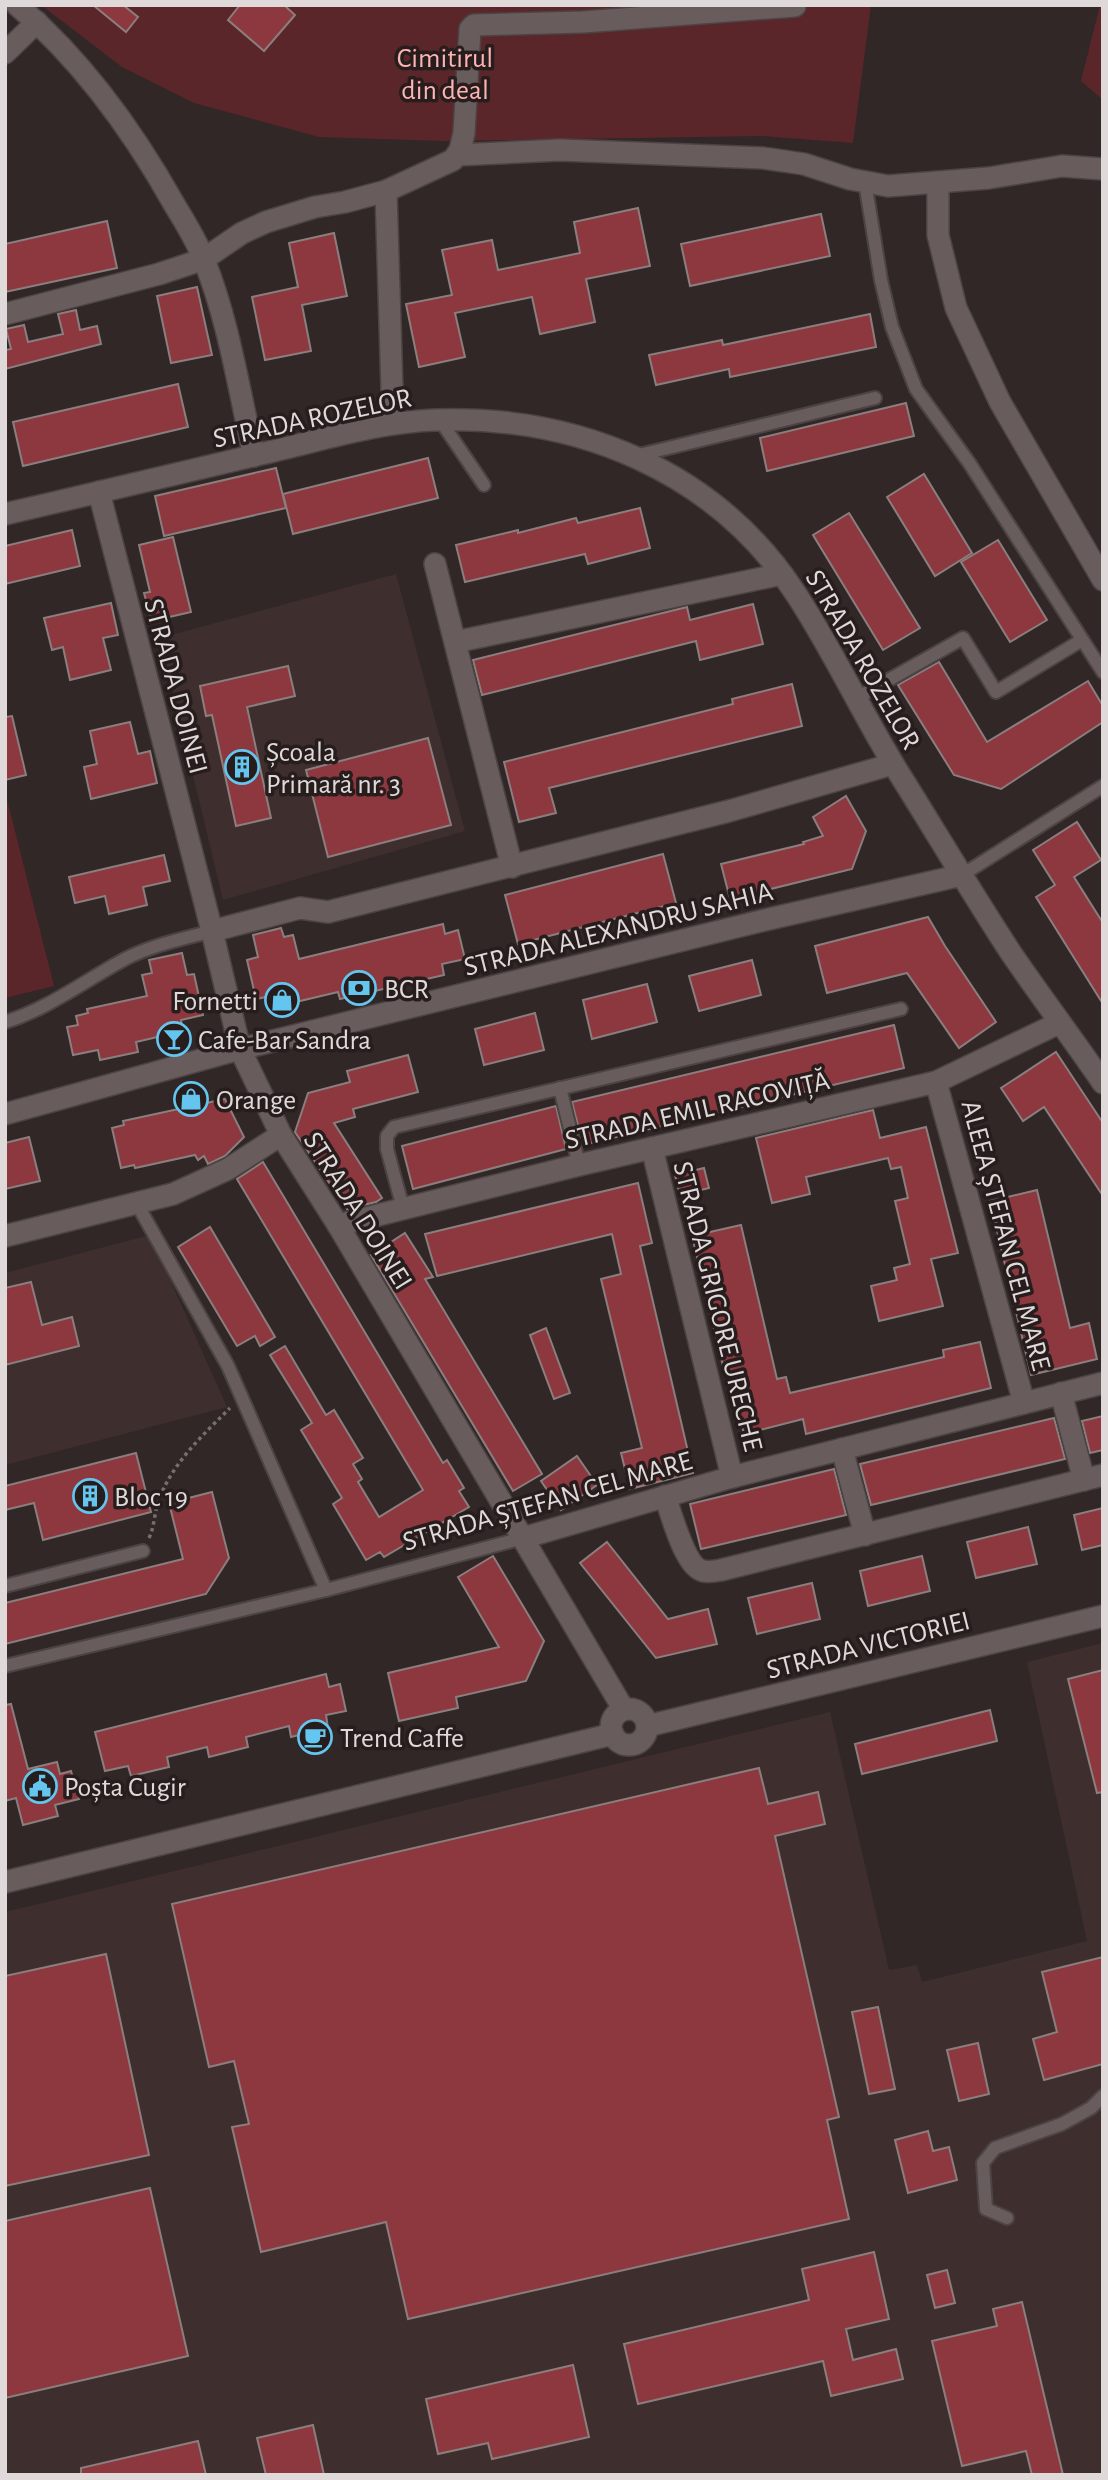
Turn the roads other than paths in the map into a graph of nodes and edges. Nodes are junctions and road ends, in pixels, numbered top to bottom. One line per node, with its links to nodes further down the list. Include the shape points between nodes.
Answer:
1 (17, 5): 3 (street)
2 (795, 6): 5 (street, via 474,25 470,29 464,134)
3 (37, 22): 4 (street); 10 (street, via 92,83 141,149)
4 (5, 53)
5 (457, 155): 7 (street, via 560,150 763,158 804,164); 9 (street)
6 (1103, 169): 8 (street, via 1062,166)
7 (865, 182): 8 (street, via 888,186); 23 (lane, via 889,315 916,389 970,464)
8 (939, 182): 22 (street, via 938,235 956,308 1000,402)
9 (386, 191): 10 (street, via 266,222); 14 (street)
10 (204, 259): 11 (street); 15 (street)
11 (5, 314)
12 (875, 398): 16 (lane)
13 (440, 420): 14 (street, STRADA ROZELOR); 16 (street, STRADA ROZELOR, via 531,426 593,440); 17 (lane)
14 (393, 423): 15 (street, STRADA ROZELOR)
15 (254, 456): 18 (street, STRADA ROZELOR)
16 (635, 456): 21 (street, STRADA ROZELOR, via 688,485 718,508)
17 (484, 485)
18 (99, 492): 19 (street, STRADA ROZELOR); 31 (street, STRADA DOINEI)
19 (6, 513)
20 (435, 564): 24 (street)
21 (782, 574): 24 (street); 26 (street, STRADA ROZELOR)
22 (1103, 580)
23 (1082, 640): 25 (lane); 26 (lane, via 996,692 963,638)
24 (455, 642): 29 (street)
25 (1103, 672)
26 (855, 699): 27 (street, STRADA ROZELOR)
27 (893, 764): 29 (street); 30 (street, STRADA ROZELOR)
28 (1103, 786): 30 (lane, STRADA ALEXANDRU SAHIA)
29 (512, 867): 31 (street, via 328,912 300,908)
30 (962, 875): 34 (street, STRADA ROZELOR); 35 (street, STRADA ALEXANDRU SAHIA)
31 (212, 932): 33 (lane, via 134,955); 35 (street, STRADA DOINEI)
32 (901, 1009): 38 (lane)
33 (5, 1022)
34 (1059, 1023): 36 (street, STRADA ROZELOR); 37 (street, STRADA EMIL RACOVIȚĂ)
35 (240, 1049): 39 (street, STRADA ALEXANDRU SAHIA); 40 (street, STRADA DOINEI)
36 (1099, 1070)
37 (936, 1082): 41 (street, STRADA EMIL RACOVIȚĂ); 49 (street, ALEEA ȘTEFAN CEL MARE)
38 (560, 1088): 42 (lane); 44 (lane, via 394,1128 387,1136 387,1149)
39 (5, 1114)
40 (281, 1135): 43 (street, via 203,1182); 45 (street, STRADA DOINEI)
41 (652, 1148): 42 (street, STRADA EMIL RACOVIȚĂ); 51 (street, STRADA GRIGORE URECHE)
42 (579, 1165): 44 (street, STRADA EMIL RACOVIȚĂ)
43 (136, 1204): 46 (street); 58 (lane, via 228,1366)
44 (403, 1209): 45 (street, STRADA EMIL RACOVIȚĂ)
45 (338, 1225): 55 (street, STRADA DOINEI)
46 (5, 1236)
47 (1103, 1383): 48 (street, STRADA ȘTEFAN CEL MARE)
48 (1060, 1393): 49 (street, STRADA ȘTEFAN CEL MARE); 52 (street)
49 (1024, 1403): 50 (street, STRADA ȘTEFAN CEL MARE)
50 (842, 1449): 51 (street, STRADA ȘTEFAN CEL MARE); 54 (street)
51 (732, 1477): 53 (street, STRADA ȘTEFAN CEL MARE)
52 (1093, 1478): 54 (street)
53 (665, 1496): 54 (street, via 688,1558 703,1571); 55 (street, STRADA ȘTEFAN CEL MARE)
54 (865, 1535)
55 (523, 1538): 58 (lane, STRADA ȘTEFAN CEL MARE); 61 (street, STRADA DOINEI)
56 (143, 1551): 57 (lane)
57 (5, 1587)
58 (326, 1590): 60 (lane, STRADA ȘTEFAN CEL MARE)
59 (1103, 1616): 62 (street, STRADA VICTORIEI)
60 (5, 1666)
61 (624, 1710): 62 (street, via 639,1712); 63 (street, via 612,1723)
62 (647, 1726): 63 (street, via 643,1738 633,1744 621,1743)
63 (613, 1734): 64 (street)
64 (5, 1882)
65 (1103, 2096): 66 (lane, via 1062,2124 995,2148 983,2163 986,2209)
66 (1007, 2218)

